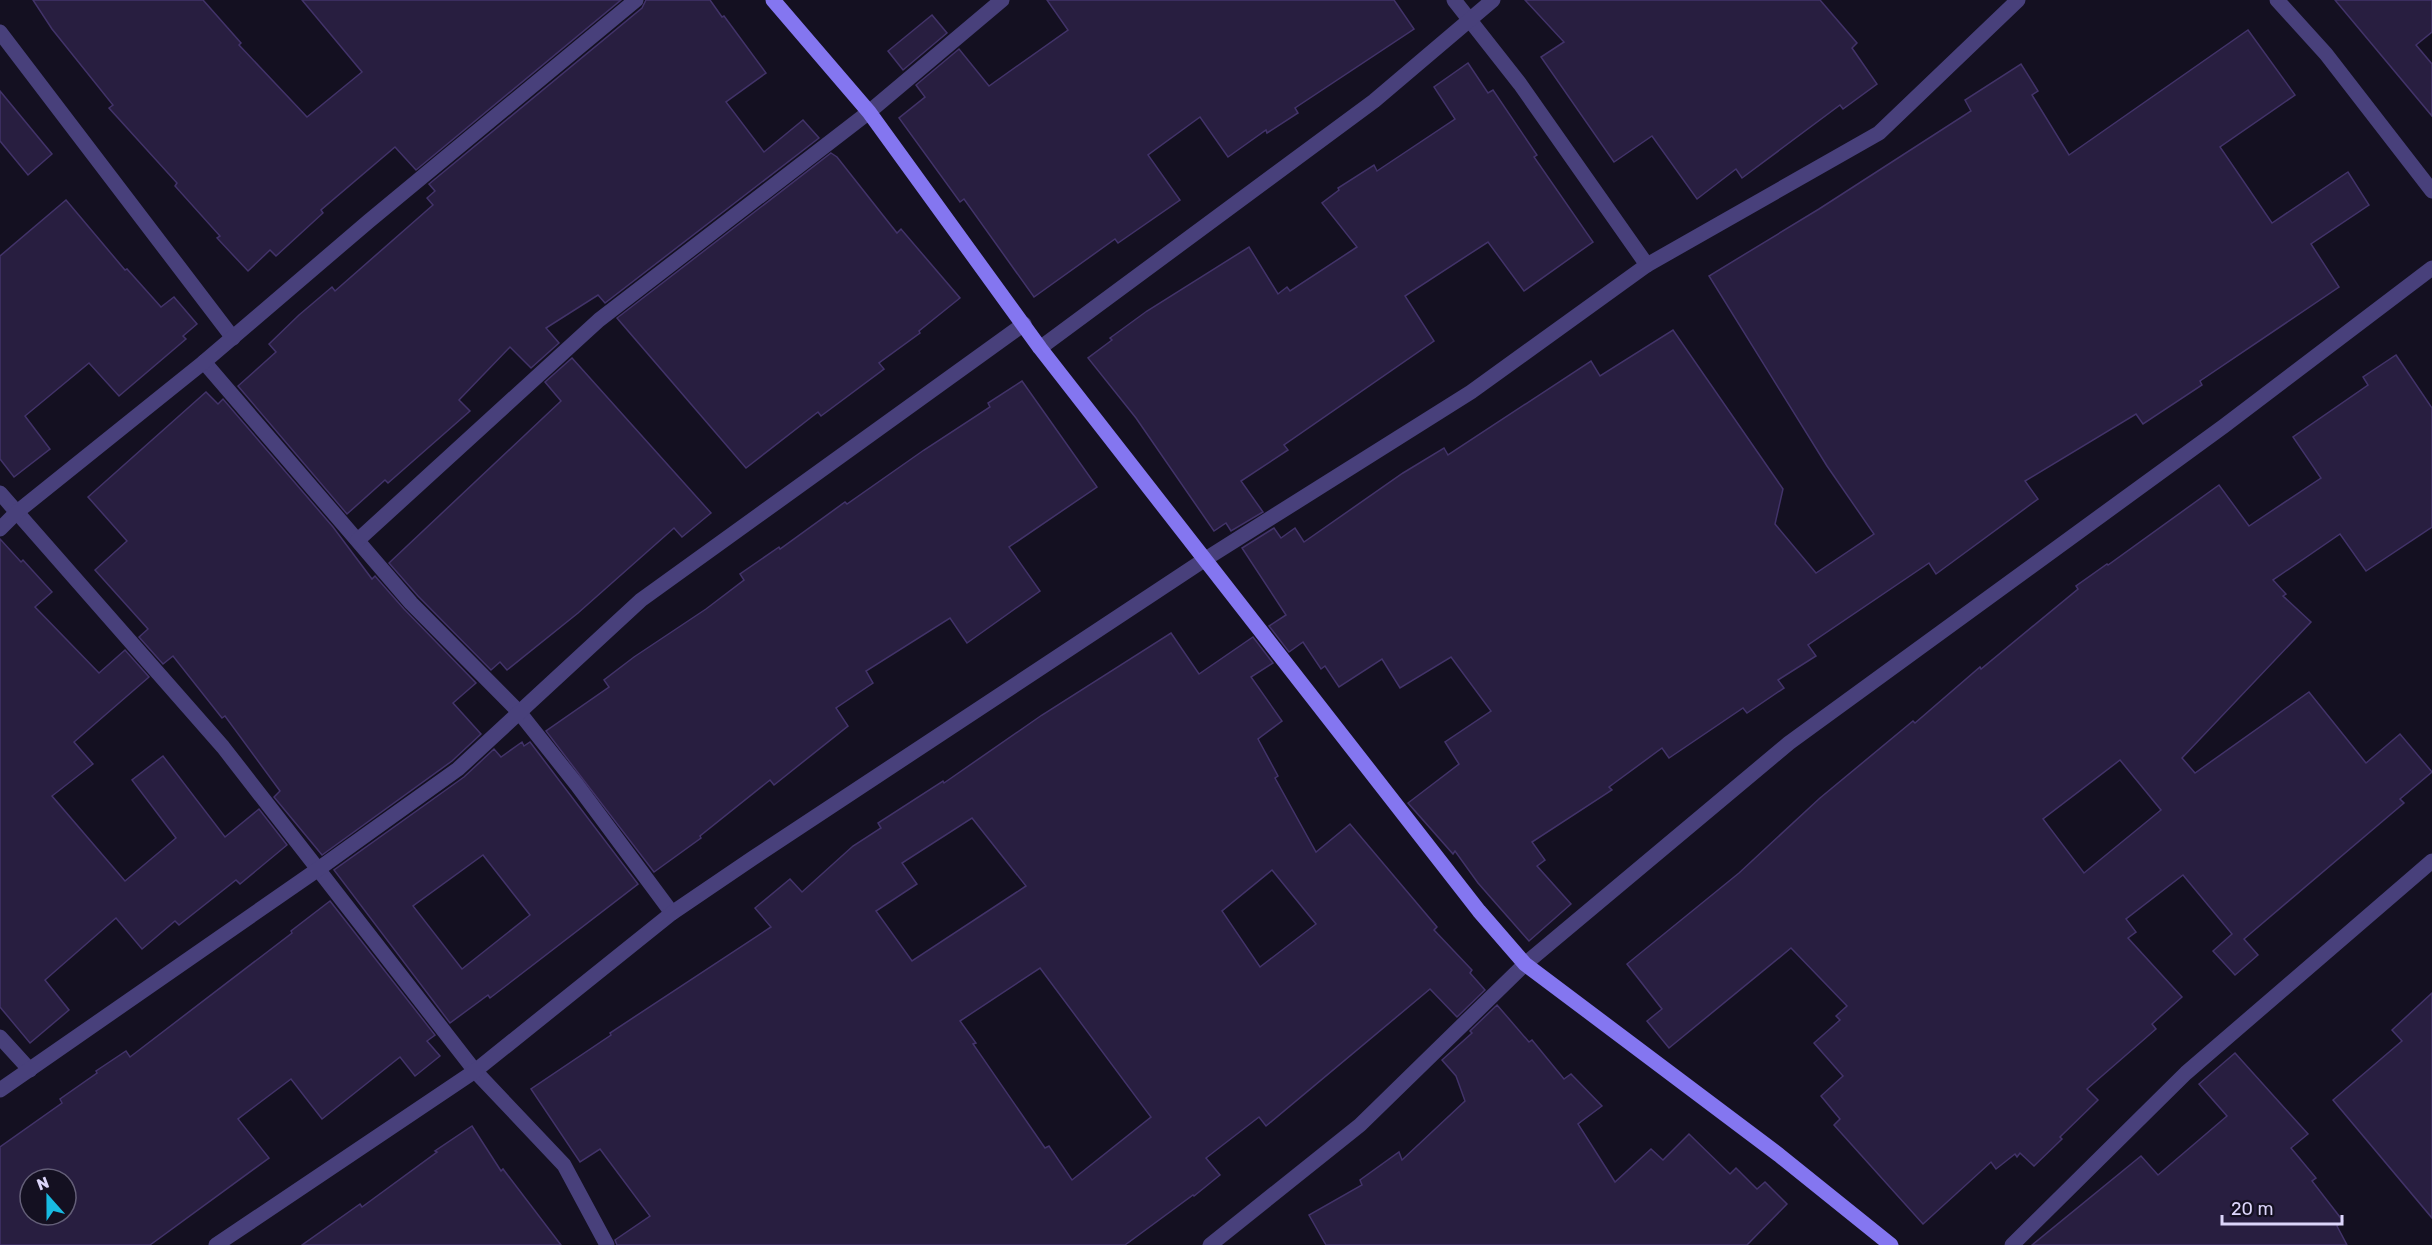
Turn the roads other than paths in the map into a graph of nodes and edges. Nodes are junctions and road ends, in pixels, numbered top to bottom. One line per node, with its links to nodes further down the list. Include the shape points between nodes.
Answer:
1 (636, 0): 15 (street)
2 (773, 0): 10 (main road)
3 (1002, 0): 10 (street)
4 (1454, 0): 8 (street)
5 (1493, 0): 8 (street)
6 (2018, 0): 12 (street, via 1879,133)
7 (2277, 0): 11 (street, via 2325,54)
8 (1470, 19): 12 (street); 16 (street, via 1374,101)
9 (0, 32): 15 (street)
10 (869, 112): 14 (main road); 21 (street, via 599,320)
11 (2432, 191)
12 (1647, 265): 22 (street, via 1471,392)
13 (2432, 268): 27 (street, via 1789,743)
14 (1024, 324): 16 (main road); 23 (street, via 641,600)
15 (233, 338): 17 (street)
16 (1040, 348): 22 (main road)
17 (204, 362): 19 (street); 21 (street)
18 (0, 492): 19 (street)
19 (16, 512): 20 (street); 25 (street, via 223,747)
20 (0, 529)
21 (358, 540): 23 (street, via 411,603)
22 (1204, 560): 26 (street); 27 (main road)
23 (519, 712): 25 (street, via 458,769); 26 (street)
24 (2432, 861): 36 (street, via 2186,1073)
25 (317, 870): 29 (street); 30 (street)
26 (672, 912): 30 (street)
27 (1525, 964): 34 (street, via 1360,1125); 35 (main road, via 1779,1155)
28 (0, 1037): 29 (street)
29 (30, 1070): 31 (street)
30 (475, 1071): 32 (street); 33 (street, via 564,1165)
31 (0, 1090)
32 (216, 1245)
33 (608, 1245)
34 (1210, 1245)
35 (1891, 1245)
36 (2012, 1245)

